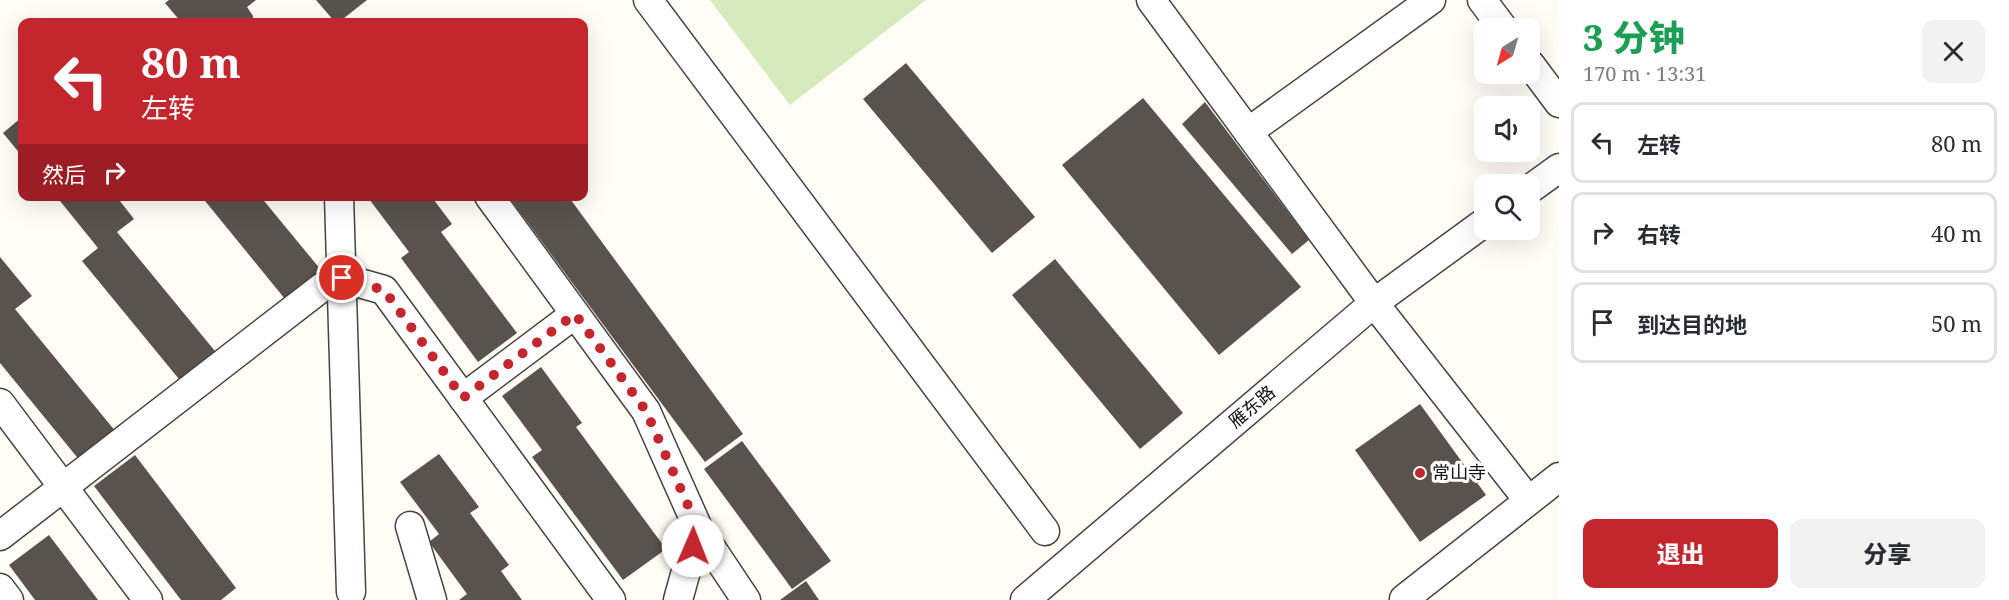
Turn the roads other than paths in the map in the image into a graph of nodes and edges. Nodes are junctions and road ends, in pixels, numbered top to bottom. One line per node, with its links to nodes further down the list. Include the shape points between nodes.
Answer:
1 (648, 0): 24 (street)
2 (1151, 0): 8 (street)
3 (1431, 0): 8 (street)
4 (1482, 0): 5 (street)
5 (1496, 18)
6 (1540, 77): 7 (street)
7 (1559, 103)
8 (1248, 132): 15 (street)
9 (1559, 168): 10 (street)
10 (1540, 182)
11 (339, 201): 14 (street)
12 (493, 201): 16 (street)
13 (1474, 230): 15 (street, 雁东路)
14 (342, 278): 17 (street, via 384,290); 20 (street, via 321,288); 27 (street)
15 (1374, 303): 21 (street); 35 (street, 雁东路)
16 (575, 314): 17 (street); 23 (street, via 646,411)
17 (463, 398): 32 (street)
18 (0, 403): 20 (street)
19 (1559, 477): 21 (street)
20 (65, 487): 25 (street); 30 (street)
21 (1528, 500): 28 (street)
22 (410, 526): 31 (street)
23 (698, 528): 33 (street); 34 (street)
24 (1045, 531)
25 (0, 536)
26 (0, 588): 29 (street)
27 (351, 592)
28 (1404, 599)
29 (9, 600)
30 (148, 600)
31 (432, 600)
32 (611, 600)
33 (678, 600)
34 (746, 600)
35 (1025, 600)

